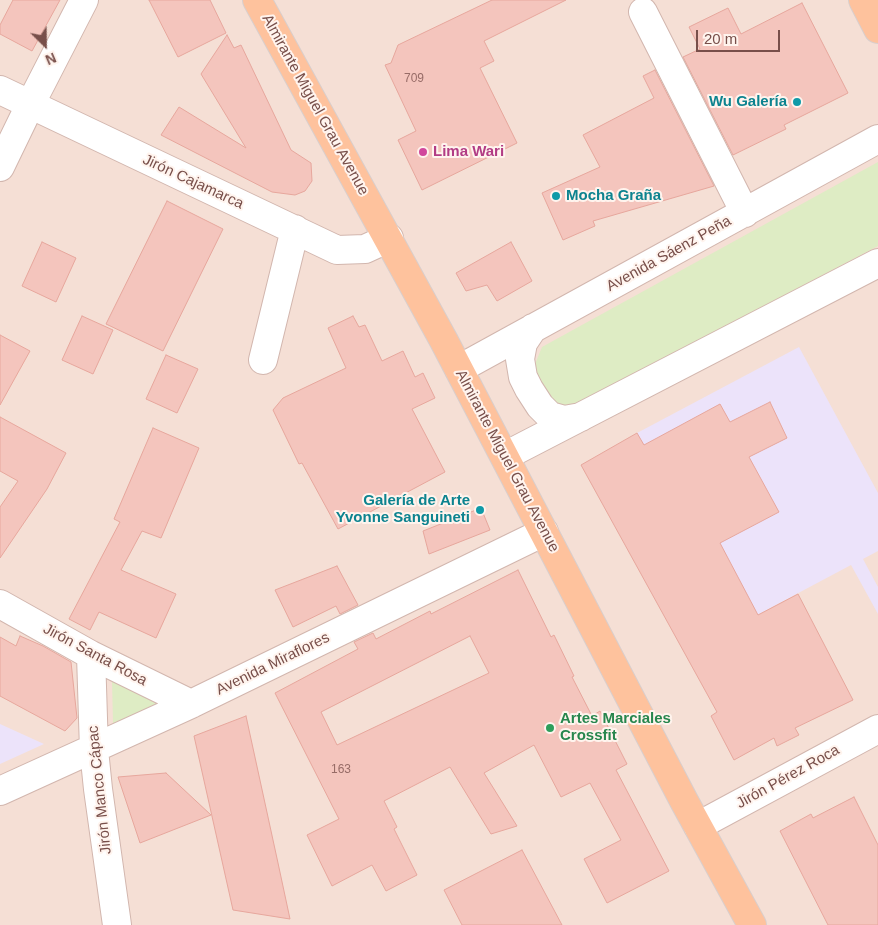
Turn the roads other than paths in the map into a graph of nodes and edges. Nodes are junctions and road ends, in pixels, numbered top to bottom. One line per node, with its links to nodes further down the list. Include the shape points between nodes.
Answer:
1 (84, 0): 7 (street)
2 (257, 0): 12 (main road, Almirante Miguel Grau Avenue)
3 (863, 0): 5 (main road)
4 (643, 12): 10 (street)
5 (878, 29)
6 (0, 90): 7 (street, Jirón Cajamarca)
7 (30, 105): 9 (street); 11 (street, Jirón Cajamarca)
8 (878, 139): 10 (street, Avenida Sáenz Peña)
9 (0, 167)
10 (745, 213): 14 (street, Avenida Sáenz Peña)
11 (294, 229): 12 (street, Jirón Cajamarca, via 337,250 365,249); 15 (street)
12 (389, 238): 16 (main road, Almirante Miguel Grau Avenue)
13 (878, 263): 17 (street)
14 (533, 328): 16 (street, Avenida Sáenz Peña); 17 (street, via 523,343 520,360 529,389 550,416 564,420)
15 (263, 360)
16 (459, 368): 18 (main road, Almirante Miguel Grau Avenue)
17 (581, 417): 18 (street)
18 (506, 456): 19 (main road, Almirante Miguel Grau Avenue)
19 (544, 532): 22 (street, Avenida Miraflores); 26 (main road, Almirante Miguel Grau Avenue)
20 (0, 604): 21 (street, Jirón Santa Rosa)
21 (91, 655): 22 (street, Jirón Santa Rosa); 24 (street, Jirón Manco Cápac)
22 (191, 704): 24 (street, Avenida Miraflores)
23 (878, 729): 26 (street, Jirón Pérez Roca)
24 (94, 750): 25 (street, Avenida Miraflores); 27 (street, Jirón Manco Cápac)
25 (0, 791)
26 (698, 826): 28 (main road, Almirante Miguel Grau Avenue)
27 (117, 925)
28 (752, 925)

